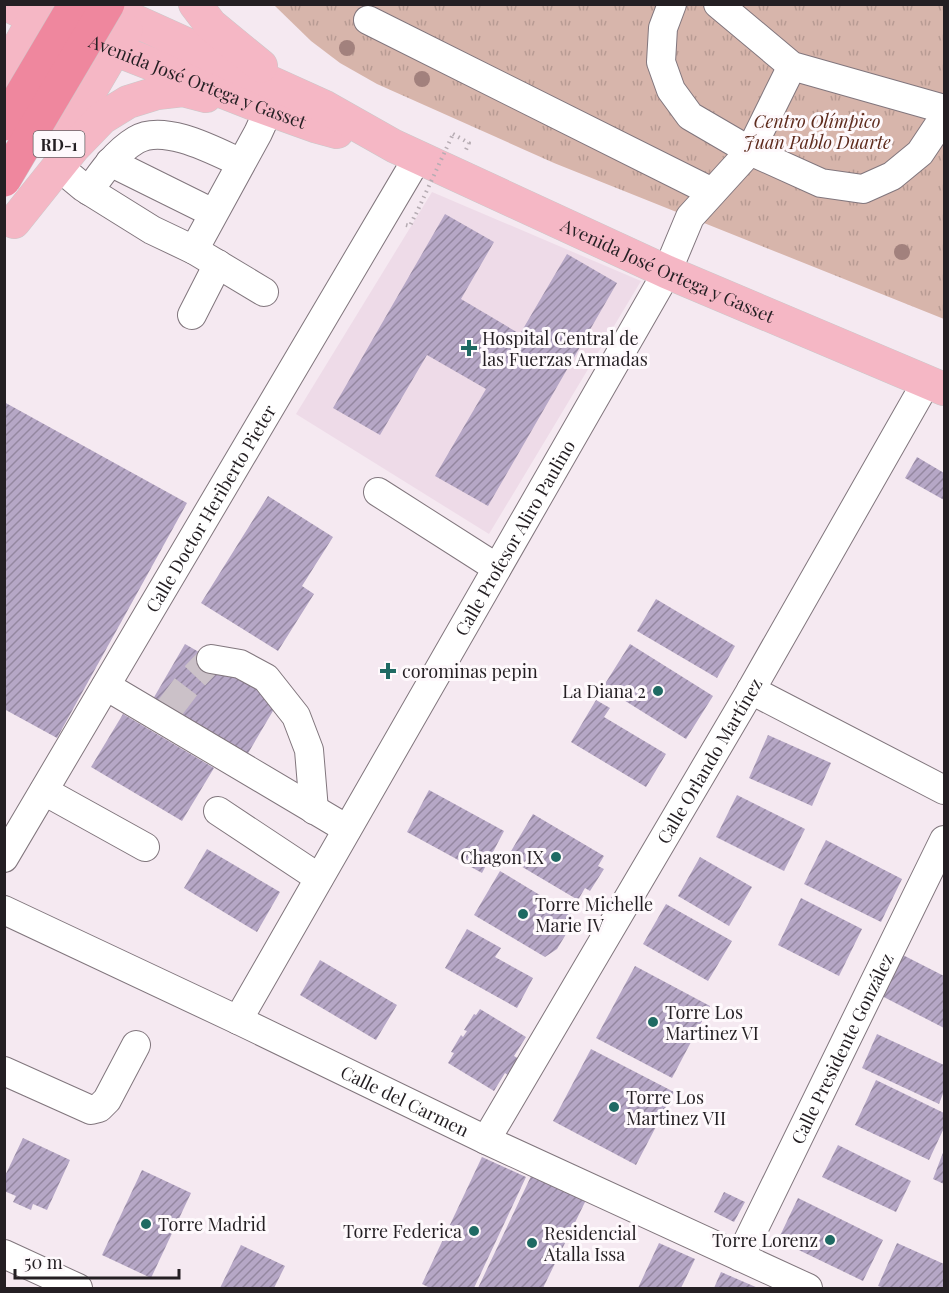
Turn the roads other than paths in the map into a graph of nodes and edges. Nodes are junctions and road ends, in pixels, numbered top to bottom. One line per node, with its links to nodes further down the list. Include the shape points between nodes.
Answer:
1 (6, 4): 8 (main road, Avenida José Ortega y Gasset)
2 (75, 4): 18 (highway, bridge)
3 (95, 4): 7 (main road, Avenida José Ortega y Gasset)
4 (195, 4): 15 (main road, via 211,25 262,67)
5 (672, 4): 19 (street, via 663,28 661,62 671,90 690,116)
6 (718, 4): 11 (street)
7 (127, 10): 10 (main road, RD-1); 15 (main road, Avenida José Ortega y Gasset); 24 (highway, RD-1, bridge)
8 (38, 11): 10 (main road, Avenida José Ortega y Gasset); 12 (main road)
9 (368, 20): 26 (street)
10 (114, 49): 14 (main road, Avenida José Ortega y Gasset); 28 (main road, RD-1)
11 (792, 66): 16 (street); 19 (street, Calle Profesor Aliro Paulino)
12 (4, 74)
13 (4, 105): 28 (main road, via 17,88 30,83 51,92 58,111)
14 (260, 106): 20 (main road, Avenida José Ortega y Gasset); 22 (street, via 258,133); 23 (main road, via 183,90 157,93 128,102 102,118)
15 (325, 107): 20 (main road, Avenida José Ortega y Gasset)
16 (945, 110)
17 (945, 117): 19 (street, via 920,153 892,176 863,189 821,183)
18 (4, 124)
19 (750, 151): 26 (street, Calle Profesor Aliro Paulino)
20 (406, 152): 31 (main road, Avenida José Ortega y Gasset); 38 (street, Calle Doctor Heriberto Pieter)
21 (110, 162): 22 (street, via 137,139 161,134 192,141); 25 (street); 27 (street)
22 (241, 163): 27 (street)
23 (59, 167): 25 (street); 28 (main road)
24 (4, 180)
25 (89, 191): 29 (street, via 152,230)
26 (712, 192): 31 (street, Calle Profesor Aliro Paulino, via 690,217)
27 (213, 213): 29 (street)
28 (8, 223)
29 (194, 250): 30 (street)
30 (218, 264): 32 (street); 33 (street)
31 (667, 272): 34 (main road, Avenida José Ortega y Gasset); 36 (street, Calle Profesor Aliro Paulino)
32 (264, 292)
33 (192, 315)
34 (936, 385): 39 (street, Calle Orlando Martínez)
35 (378, 492): 36 (street)
36 (497, 568): 44 (street, Calle Profesor Aliro Paulino)
37 (212, 659): 42 (street, via 240,664 266,678 296,716 309,750)
38 (106, 686): 41 (street, Calle Doctor Heriberto Pieter, via 74,724); 42 (street, via 164,713)
39 (751, 690): 40 (street); 53 (street, Calle Orlando Martínez)
40 (945, 790)
41 (44, 791): 46 (street); 47 (street, Calle Doctor Heriberto Pieter)
42 (314, 810): 44 (street)
43 (218, 811): 48 (street)
44 (347, 829): 48 (street, Calle Profesor Aliro Paulino)
45 (945, 840): 55 (street, Calle Presidente González)
46 (145, 847)
47 (4, 858)
48 (319, 878): 50 (street, Calle Profesor Aliro Paulino)
49 (4, 910): 50 (street, Calle del Carmen)
50 (238, 1020): 53 (street, Calle del Carmen)
51 (136, 1045): 52 (street, via 107,1100 91,1110)
52 (4, 1071)
53 (486, 1140): 55 (street, Calle del Carmen)
54 (4, 1254): 56 (street)
55 (740, 1257): 57 (street, Calle del Carmen)
56 (78, 1288)
57 (808, 1288)

